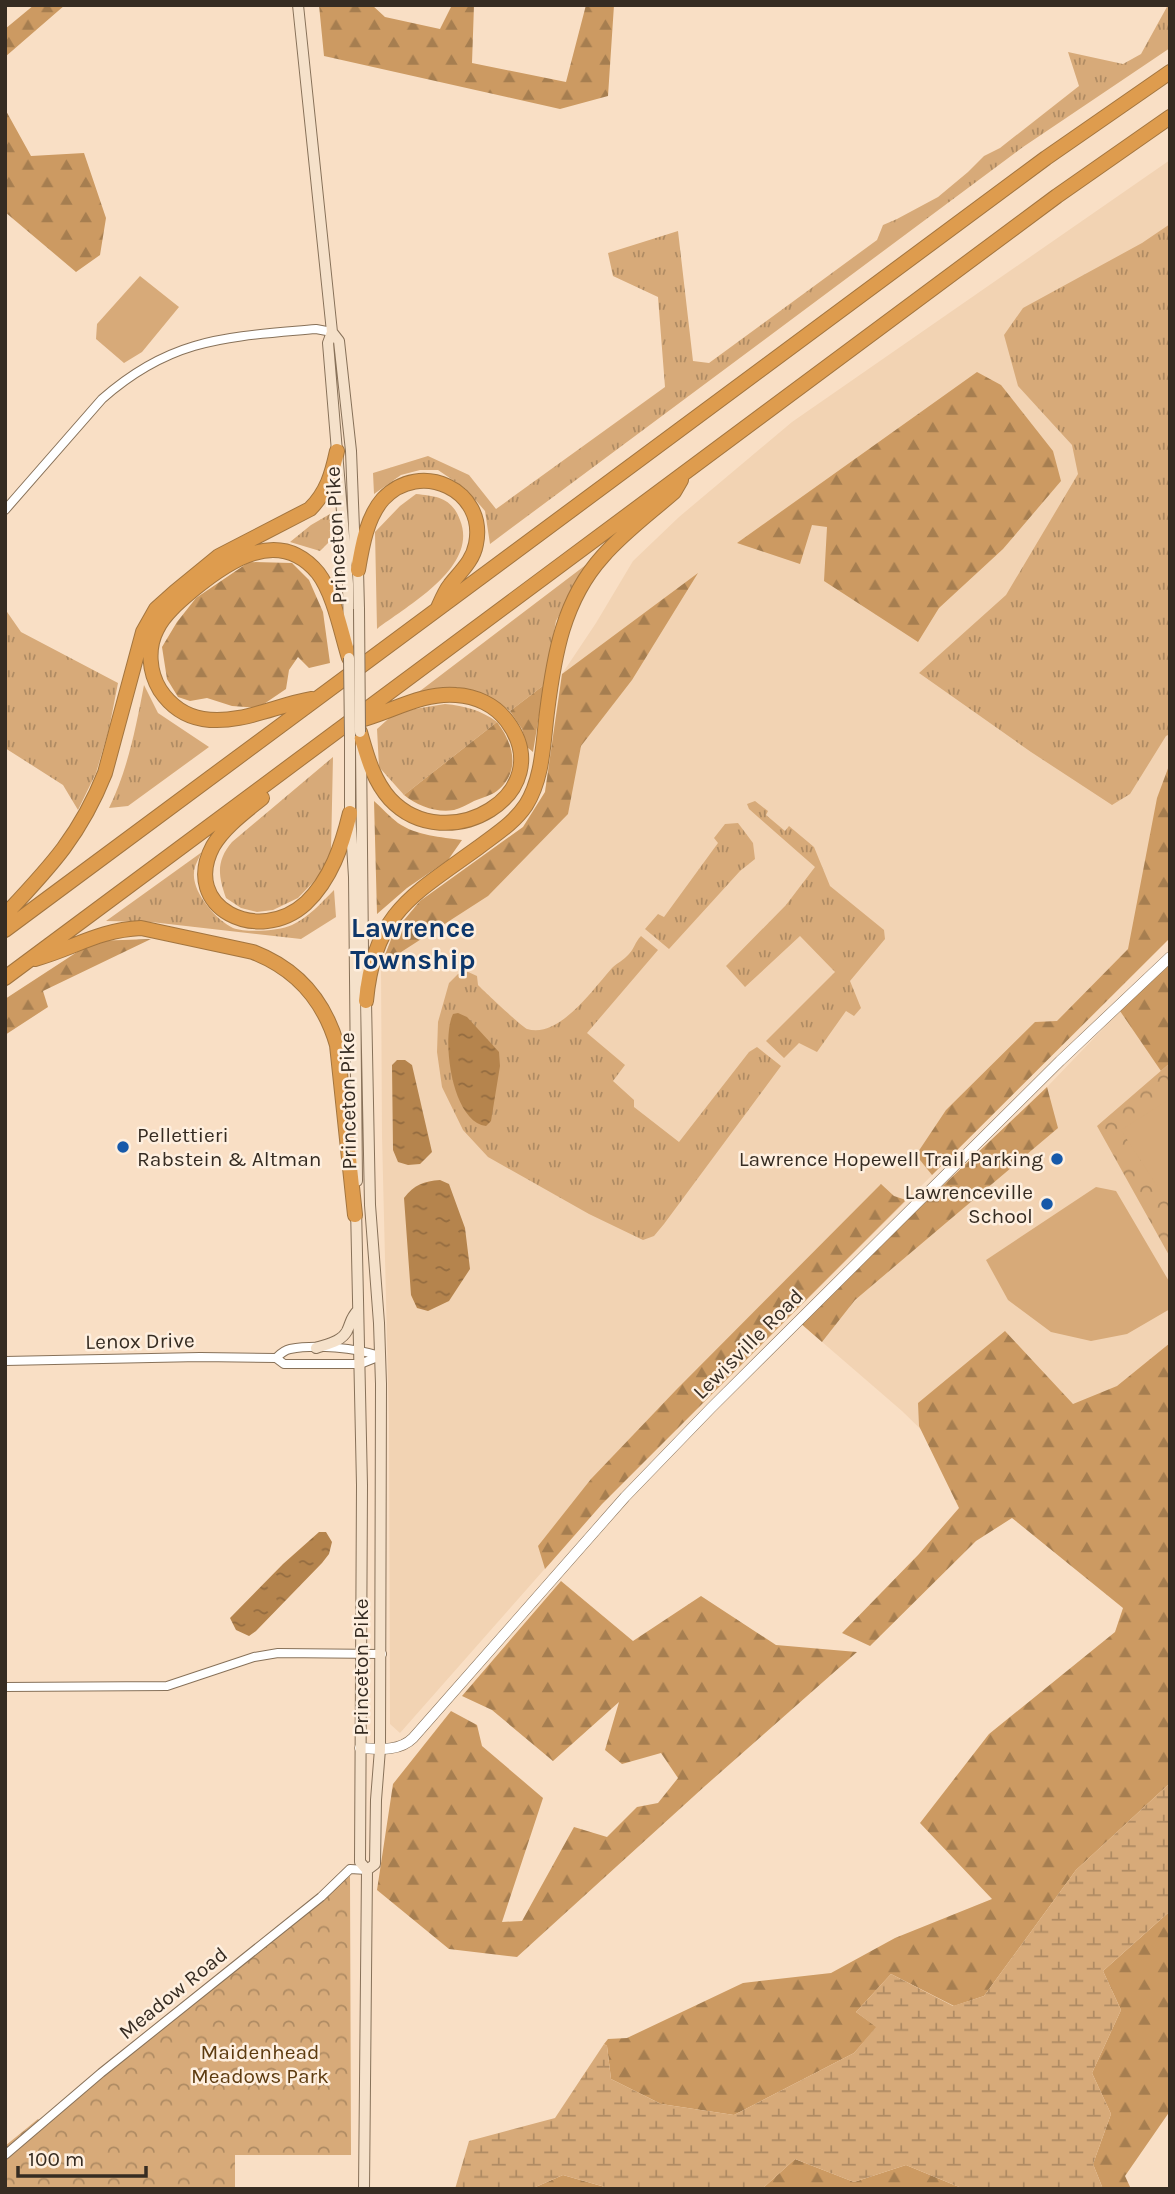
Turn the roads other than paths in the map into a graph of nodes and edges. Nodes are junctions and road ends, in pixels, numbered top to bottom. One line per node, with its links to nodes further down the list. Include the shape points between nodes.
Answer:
1 (298, 5): 4 (main road, Princeton Pike)
2 (1170, 72): 9 (highway, via 1046,158)
3 (1170, 117): 6 (highway)
4 (332, 332): 5 (main road, Princeton Pike, via 328,343); 7 (street, via 316,329 214,340 150,363 102,399); 8 (main road, Princeton Pike, via 339,341)
5 (337, 451): 10 (main road, Princeton Pike); 18 (highway, via 330,481 310,509 219,556 156,609 143,632 97,793 62,852)
6 (687, 470): 13 (highway); 23 (highway, via 674,492 603,555 572,602 557,644 538,776 527,803 509,825 415,894 394,916 372,959)
7 (5, 510)
8 (358, 570): 9 (highway, via 372,517 384,497 412,481 451,487 473,512 477,543); 10 (main road, Princeton Pike)
9 (437, 610): 12 (highway)
10 (348, 611): 11 (highway); 12 (highway, via 302,559 281,551 258,551 226,566 183,599 160,624 152,641 151,664 157,685 170,703 190,716 223,720); 14 (main road, Princeton Pike, bridge)
11 (349, 657): 16 (main road, Princeton Pike, bridge)
12 (318, 698): 19 (highway)
13 (345, 724): 15 (highway); 16 (highway, via 424,698 466,696 487,703 504,717 519,749 518,774 502,803 458,822 430,821 410,814)
14 (360, 732): 16 (highway)
15 (276, 777): 17 (highway, via 268,793 219,837 208,859 210,893 232,916 250,922 272,920 305,903 333,865); 21 (highway)
16 (361, 777): 17 (main road, Princeton Pike); 23 (main road, Princeton Pike)
17 (350, 813): 24 (main road, Princeton Pike)
18 (5, 915)
19 (5, 930)
20 (1170, 957): 36 (street, Lewisville Road, via 634,1487 413,1738 399,1747)
21 (27, 962): 22 (highway); 24 (highway, via 89,938 141,928 253,953 295,975 317,999 337,1045)
22 (5, 978)
23 (366, 1001): 28 (main road, Princeton Pike, via 370,1205)
24 (355, 1215): 25 (main road, Princeton Pike)
25 (358, 1310): 26 (main road, via 349,1320 346,1334); 27 (main road, Princeton Pike)
26 (316, 1348): 27 (street, Lenox Drive); 29 (street, Lenox Drive, via 287,1349)
27 (360, 1349): 28 (street, Lenox Drive); 31 (main road, Princeton Pike)
28 (380, 1356): 31 (street, Lenox Drive); 33 (main road, Princeton Pike)
29 (276, 1357): 30 (street, Lenox Drive); 31 (street, Lenox Drive, via 284,1364)
30 (5, 1362)
31 (360, 1364): 32 (main road, Princeton Pike)
32 (361, 1653): 33 (street); 34 (street, via 254,1657 167,1686); 35 (main road, Princeton Pike)
33 (382, 1654): 36 (main road, Princeton Pike)
34 (5, 1687)
35 (360, 1748): 36 (street, Lewisville Road); 37 (main road, Princeton Pike, via 360,1862)
36 (380, 1749): 37 (main road, Princeton Pike, via 375,1864)
37 (367, 1870): 38 (street, Meadow Road, via 350,1869); 39 (main road, Princeton Pike)
38 (5, 2155)
39 (364, 2189)

